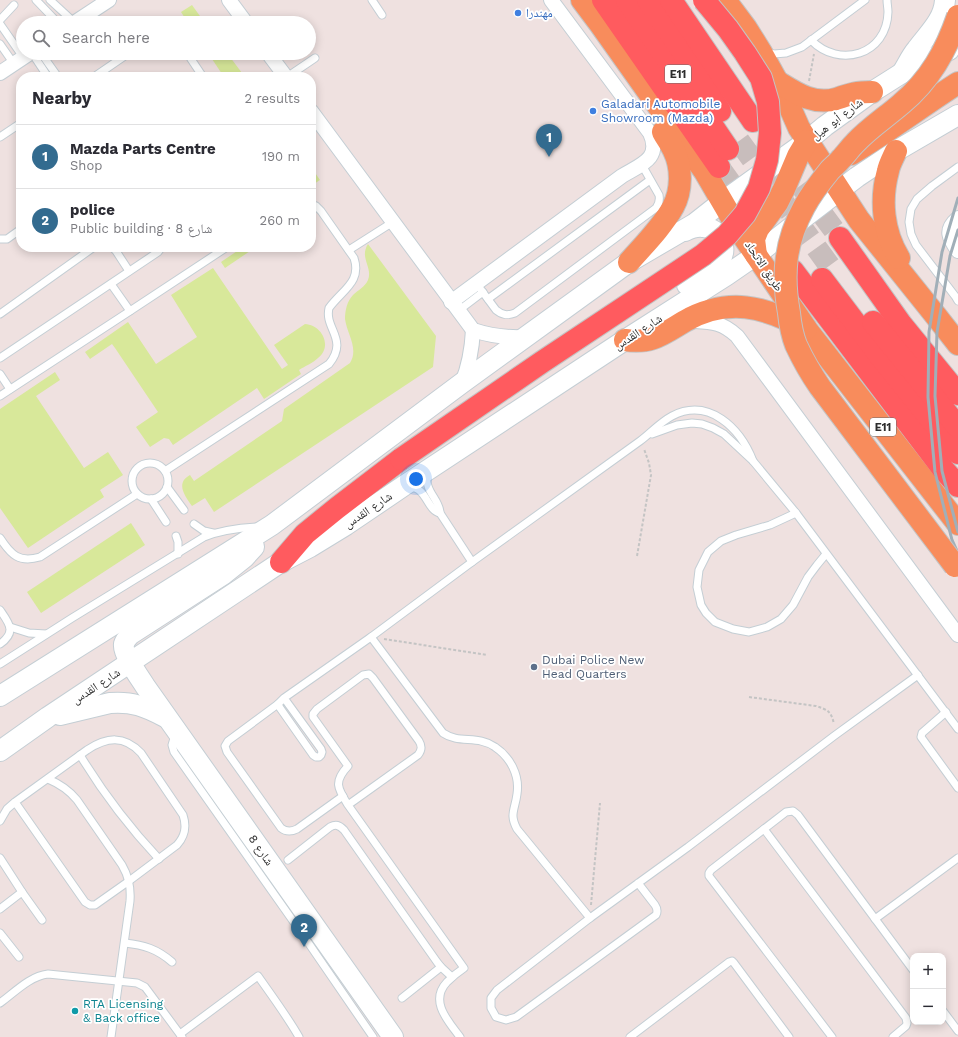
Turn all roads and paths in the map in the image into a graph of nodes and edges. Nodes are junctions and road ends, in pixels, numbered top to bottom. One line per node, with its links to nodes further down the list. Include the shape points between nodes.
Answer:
1 (36, 0): 19 (lane)
2 (50, 0): 20 (lane)
3 (109, 0): 21 (street)
4 (229, 0): 22 (street)
5 (372, 0): 18 (lane)
6 (551, 0): 61 (street, via 650,133 654,146 652,153)
7 (582, 0): 26 (main road, طريق الاتحاد / E11)
8 (603, 0): 59 (highway)
9 (627, 0): 59 (highway, E11)
10 (648, 0): 59 (highway, E11, via 681,49)
11 (671, 0): 54 (highway)
12 (704, 0): 129 (highway, bridge, via 728,29 761,78 768,102 770,133 767,160 759,188 745,214 727,236 703,255 401,459 304,534)
13 (724, 0): 32 (main road)
14 (865, 0): 27 (lane)
15 (887, 0): 27 (lane, via 887,22 883,33 868,49 858,54 836,55)
16 (944, 0): 47 (main road, via 940,18)
17 (14, 5): 24 (lane)
18 (382, 15)
19 (51, 16)
20 (67, 16)
21 (85, 16)
22 (241, 16)
23 (958, 16): 60 (main road, bridge, via 944,52 930,73 902,104 870,129)
24 (0, 20)
25 (0, 24): 29 (lane)
26 (600, 24): 65 (main road, طريق الاتحاد / E11, via 704,172); 81 (main road, via 612,52 674,150 679,167 680,178 674,206 667,218)
27 (814, 42): 32 (lane, via 786,53); 49 (path)
28 (0, 44): 31 (lane)
29 (16, 45)
30 (955, 45): 47 (main road, شارع أبو هيل)
31 (16, 52)
32 (761, 52): 48 (main road)
33 (20, 60): 46 (street)
34 (28, 60): 40 (lane)
35 (46, 60): 41 (lane)
36 (119, 60): 42 (lane)
37 (192, 60): 43 (lane)
38 (273, 60): 44 (street)
39 (312, 60): 45 (lane)
40 (42, 72)
41 (54, 72)
42 (101, 72)
43 (200, 72)
44 (282, 72)
45 (294, 72)
46 (0, 73)
47 (902, 73): 51 (main road, شارع أبو هيل)
48 (778, 82): 51 (main road, via 807,99 816,101 835,99 852,93); 57 (main road, via 799,128)
49 (809, 82)
50 (958, 83): 60 (main road, bridge)
51 (872, 92): 57 (main road, شارع أبو هيل)
52 (958, 115): 58 (main road)
53 (316, 118): 69 (street)
54 (753, 121)
55 (16, 126): 56 (lane)
56 (0, 137)
57 (808, 141): 64 (main road); 65 (main road, شارع أبو هيل); 66 (main road, via 798,156)
58 (896, 151): 64 (main road); 91 (main road, via 888,171 884,194 884,215 888,235)
59 (728, 152)
60 (840, 160): 131 (main road, bridge, via 816,188 804,207 788,249 785,272 786,296 796,343 820,387)
61 (642, 165): 63 (lane); 85 (street, via 622,176)
62 (958, 167): 87 (lane, via 917,198 909,222 916,245)
63 (650, 180): 86 (lane); 86 (lane, via 659,195 659,205 537,297 510,315 500,313)
64 (839, 190): 66 (main road); 80 (main road); 91 (main road, via 858,220)
65 (722, 202): 66 (main road); 70 (main road); 80 (main road, طريق الاتحاد / E11)
66 (776, 203): 80 (main road, via 755,234)
67 (316, 206): 74 (lane)
68 (958, 218): 75 (street, via 949,228 949,235)
69 (393, 222): 74 (lane); 88 (street)
70 (684, 231): 81 (main road); 97 (main road, via 695,226 713,229 724,246 720,263 649,311 636,323)
71 (16, 233): 73 (lane, via 7,239)
72 (840, 238): 102 (highway, via 901,324)
73 (0, 239)
74 (348, 250): 110 (lane, via 354,258 356,271 352,282 329,308 328,318 337,347 329,364)
75 (958, 251)
76 (87, 252): 90 (lane)
77 (117, 252): 82 (lane)
78 (158, 252): 82 (lane)
79 (219, 252): 89 (lane)
80 (756, 255): 94 (main road, طريق الاتحاد / E11); 97 (main road, شارع القدس)
81 (629, 262): 95 (main road)
82 (129, 271): 84 (lane)
83 (793, 271): 112 (highway)
84 (111, 284): 89 (lane); 98 (lane)
85 (480, 288): 86 (lane); 88 (street)
86 (488, 300)
87 (958, 301)
88 (455, 306): 93 (street)
89 (130, 311): 101 (lane)
90 (0, 314)
91 (936, 316): 96 (main road)
92 (686, 320): 94 (main road, via 718,308 746,307 771,313); 97 (main road, via 654,339); 135 (street, via 714,322 723,325 737,336)
93 (473, 330): 95 (street, via 499,337); 100 (street, via 470,357)
94 (807, 330): 121 (main road, طريق الاتحاد / E11)
95 (526, 337): 100 (main road)
96 (957, 339)
97 (625, 340): 109 (main road, شارع القدس)
98 (0, 358)
99 (0, 374): 101 (lane)
100 (462, 383): 122 (main road)
101 (10, 390): 103 (lane)
102 (958, 394)
103 (0, 396)
104 (958, 427): 107 (highway, via 889,342 828,276 881,357)
105 (648, 435): 106 (lane); 108 (lane, via 677,425 702,424 724,434); 108 (lane, via 664,420 683,412 702,411 719,417 734,430 745,444)
106 (640, 441): 128 (path, via 646,452 651,475); 130 (lane)
107 (958, 453)
108 (753, 461): 118 (lane)
109 (428, 470): 111 (main road, شارع القدس); 117 (lane, via 428,486)
110 (165, 471): 113 (lane); 114 (lane, via 150,463 139,467 132,477)
111 (405, 485): 117 (lane, via 421,492 432,508); 129 (main road, شارع القدس, via 346,525)
112 (958, 486)
113 (167, 487): 115 (lane, via 161,496); 116 (lane)
114 (137, 494): 115 (lane); 125 (lane, via 40,557 26,560 19,558 7,549)
115 (151, 499): 119 (lane)
116 (184, 510)
117 (440, 513): 130 (lane)
118 (796, 513): 127 (lane); 127 (lane, via 770,525 721,541 708,552 699,570 697,587 701,605 706,613 716,622 733,629 749,632 767,628 781,619 793,605 808,577)
119 (166, 522)
120 (194, 524): 123 (lane)
121 (958, 524)
122 (272, 526): 123 (lane, via 235,528); 139 (main road, شارع 8, via 244,558 224,574 126,639 124,645); 142 (main road)
123 (214, 533): 126 (lane)
124 (176, 536): 126 (lane)
125 (0, 538)
126 (178, 554): 134 (lane)
127 (826, 554): 141 (lane)
128 (637, 556)
129 (282, 562): 139 (main road, شارع القدس)
130 (472, 562): 136 (lane)
131 (956, 568)
132 (0, 610): 133 (lane)
133 (10, 627): 134 (lane, via 29,633); 137 (lane, via 9,636)
134 (46, 634): 140 (lane)
135 (958, 635)
136 (371, 637): 138 (path); 144 (lane); 169 (lane, via 443,733 456,739 484,741 503,752 510,761 517,782 513,822)
137 (0, 644)
138 (487, 655)
139 (130, 663): 147 (main road, شارع القدس); 148 (main road, شارع 8)
140 (0, 664)
141 (918, 675): 146 (lane); 150 (lane)
142 (0, 696)
143 (749, 696): 150 (path, via 826,709 835,726)
144 (284, 698): 145 (lane); 145 (lane, via 321,749 319,757 313,755)
145 (278, 704): 155 (lane, via 228,741 226,749 281,828 289,832 297,829)
146 (946, 712): 149 (lane); 154 (lane, via 922,732 921,737)
147 (48, 717): 148 (main road, via 118,702 150,708); 151 (main road, شارع القدس)
148 (172, 725): 173 (main road, شارع 8)
149 (958, 729)
150 (834, 736): 166 (lane)
151 (0, 751)
152 (80, 755): 153 (lane); 163 (lane, via 122,817); 163 (lane, via 106,740 125,741 141,753 183,815 185,822 182,840)
153 (48, 779): 156 (lane); 165 (lane, via 64,787 77,800 122,865)
154 (958, 788)
155 (343, 796): 158 (lane); 158 (lane, via 339,781 348,766 314,720 313,714 363,675 369,674 422,748 418,755)
156 (15, 802): 159 (lane); 165 (lane, via 87,904 95,905)
157 (600, 803): 169 (path)
158 (348, 806): 179 (lane, via 464,968)
159 (0, 821)
160 (764, 829): 170 (lane, via 786,812 796,812); 193 (lane, via 711,870 709,876); 194 (lane, via 906,1018 906,1026)
161 (0, 858): 167 (lane)
162 (958, 858): 170 (lane)
163 (159, 859): 165 (lane)
164 (288, 860): 178 (lane, via 333,825 341,827)
165 (130, 881): 174 (lane)
166 (638, 883): 169 (lane); 169 (lane, via 655,905 656,915 516,1017 506,1020 496,1017 491,1008 491,998 497,990)
167 (22, 892): 168 (lane); 171 (lane)
168 (0, 909)
169 (590, 918)
170 (875, 919): 177 (lane)
171 (42, 920)
172 (0, 933): 175 (lane)
173 (311, 934): 188 (lane); 189 (main road, شارع 8)
174 (125, 943): 176 (lane, via 146,946); 180 (lane)
175 (18, 957)
176 (172, 962)
177 (910, 966)
178 (441, 967): 179 (lane); 181 (lane)
179 (452, 977): 190 (lane, via 442,989 440,1000 442,1011)
180 (119, 981): 182 (lane, via 55,974 42,975 30,980); 184 (lane, via 137,983 145,987); 186 (lane)
181 (402, 998)
182 (0, 1003)
183 (946, 1016): 185 (lane)
184 (181, 1035): 187 (lane, via 258,976)
185 (957, 1035)
186 (112, 1037)
187 (299, 1037)
188 (372, 1037)
189 (392, 1037)
190 (460, 1037)
191 (630, 1037): 192 (lane, via 732,961)
192 (789, 1037)
193 (832, 1037)
194 (893, 1037)

